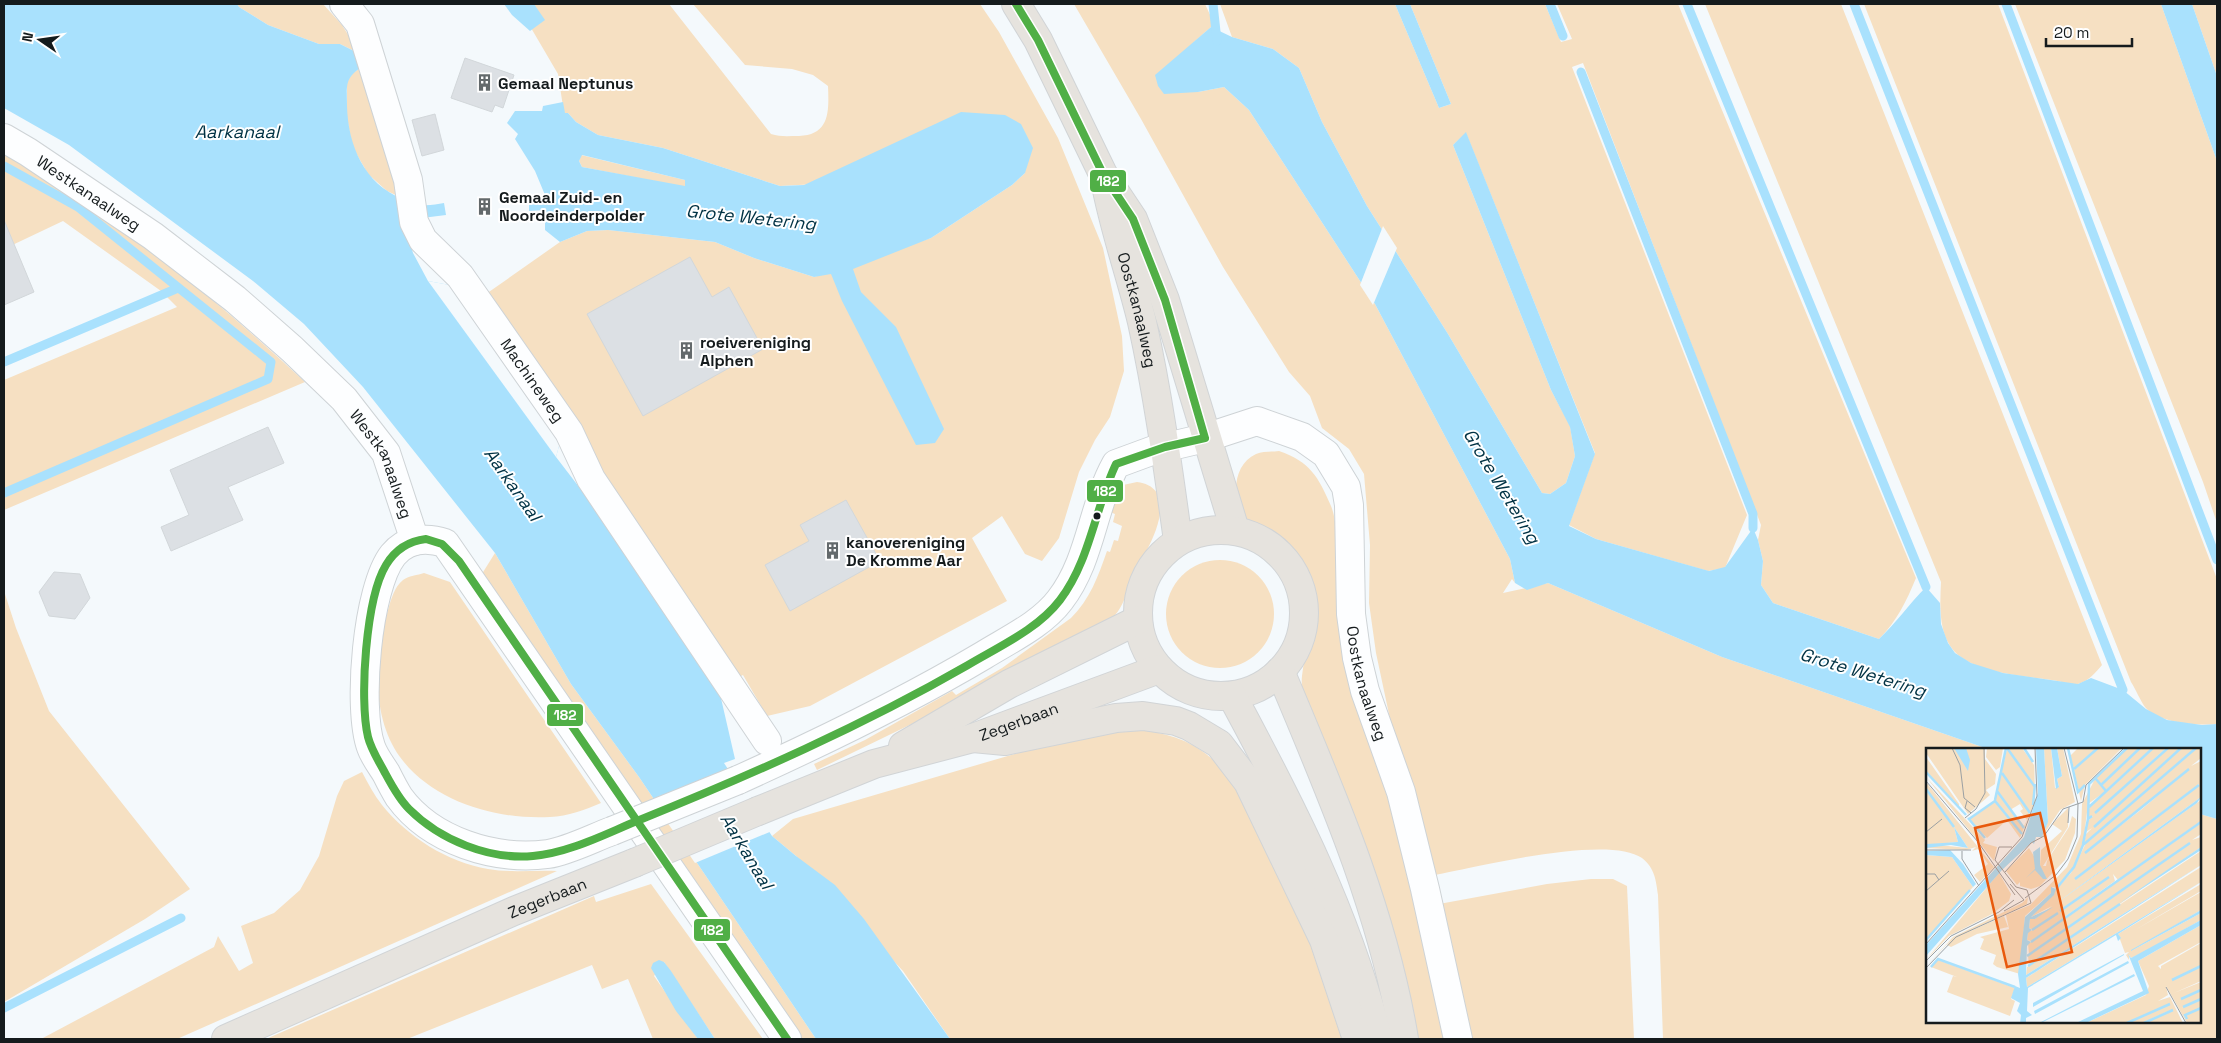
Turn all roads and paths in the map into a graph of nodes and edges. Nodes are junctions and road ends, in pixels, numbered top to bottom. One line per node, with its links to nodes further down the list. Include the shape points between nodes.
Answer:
1 (344, 4): 15 (street, Machineweg, via 360,24 423,240 460,276 570,432 591,479)
2 (1016, 4): 4 (main road, Oostkanaalweg, via 1038,40)
3 (4, 138): 8 (street, Westkanaalweg, via 153,236 235,299 344,399 386,453)
4 (1103, 174): 5 (main road, Oostkanaalweg, via 1133,218 1165,300); 6 (main road, Oostkanaalweg, via 1113,225 1142,323)
5 (1205, 438): 6 (street, Oostkanaalweg); 7 (main road, Oostkanaalweg); 22 (street, Oostkanaalweg, via 1257,421 1302,436 1322,451 1346,487 1351,614 1357,658 1365,691 1401,792)
6 (1165, 447): 8 (street, bridge, via 1116,464 1104,484 1075,576 1060,600 1040,620 938,682 819,743 738,780 550,854 513,856 464,846 428,826 400,798 370,747 364,696 366,651 374,601 383,571 394,554); 9 (main road, Oostkanaalweg)
7 (1235, 530): 9 (main road, via 1206,530); 12 (main road, via 1270,545 1288,564 1300,587 1304,613 1300,638)
8 (415, 541): 18 (street, Westkanaalweg, via 445,543)
9 (1178, 541): 10 (main road, via 1160,555 1146,574 1139,596)
10 (1138, 620): 11 (main road, via 1144,646); 16 (main road, Zegerbaan, via 1009,684)
11 (1159, 669): 13 (main road, via 1193,692); 14 (main road, Zegerbaan)
12 (1280, 672): 13 (main road, via 1254,690); 21 (main road, via 1338,809 1371,905)
13 (1232, 696): 20 (main road, via 1323,876 1360,970)
14 (973, 738): 16 (main road, Zegerbaan); 19 (main road, via 1005,741 1116,718 1143,716 1176,721 1219,744 1248,782 1320,931)
15 (767, 741)
16 (874, 764): 17 (main road, Zegerbaan, bridge, via 496,919)
17 (226, 1039)
18 (787, 1039)
19 (1357, 1039)
20 (1378, 1039)
21 (1404, 1039)
22 (1458, 1039)

